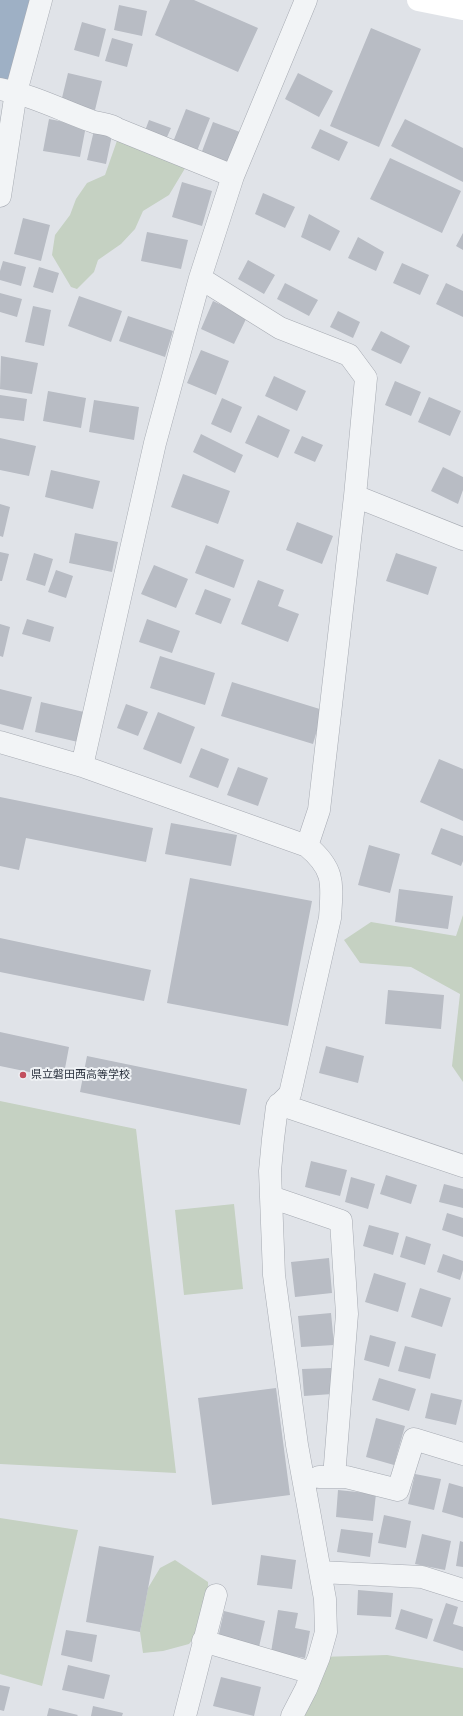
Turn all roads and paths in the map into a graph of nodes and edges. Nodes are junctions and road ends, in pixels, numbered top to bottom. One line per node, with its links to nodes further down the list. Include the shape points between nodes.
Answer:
1 (41, 0): 5 (street)
2 (306, 0): 6 (street)
3 (418, 0): 4 (main road)
4 (463, 9)
5 (8, 90): 6 (street, via 96,122 114,126); 7 (street)
6 (233, 176): 8 (street)
7 (0, 196)
8 (200, 278): 9 (street, via 280,328 349,355 366,378); 12 (street, via 155,443)
9 (355, 496): 10 (street); 13 (street, via 319,810)
10 (463, 539)
11 (0, 742): 12 (street)
12 (82, 766): 13 (street)
13 (308, 846): 14 (street, via 320,856 328,870 332,889 330,918 290,1094)
14 (279, 1104): 15 (street); 16 (street, via 270,1171)
15 (463, 1166)
16 (271, 1197): 18 (street, via 274,1275); 19 (street, via 341,1221 347,1314)
17 (463, 1454): 19 (street, via 414,1439 398,1490)
18 (303, 1476): 19 (street); 20 (street)
19 (334, 1477)
20 (320, 1572): 21 (street, via 422,1577); 24 (street, via 325,1599 326,1632)
21 (463, 1590)
22 (216, 1595): 23 (street)
23 (203, 1641): 24 (street); 25 (street)
24 (312, 1673): 26 (street)
25 (185, 1716)
26 (292, 1716)

